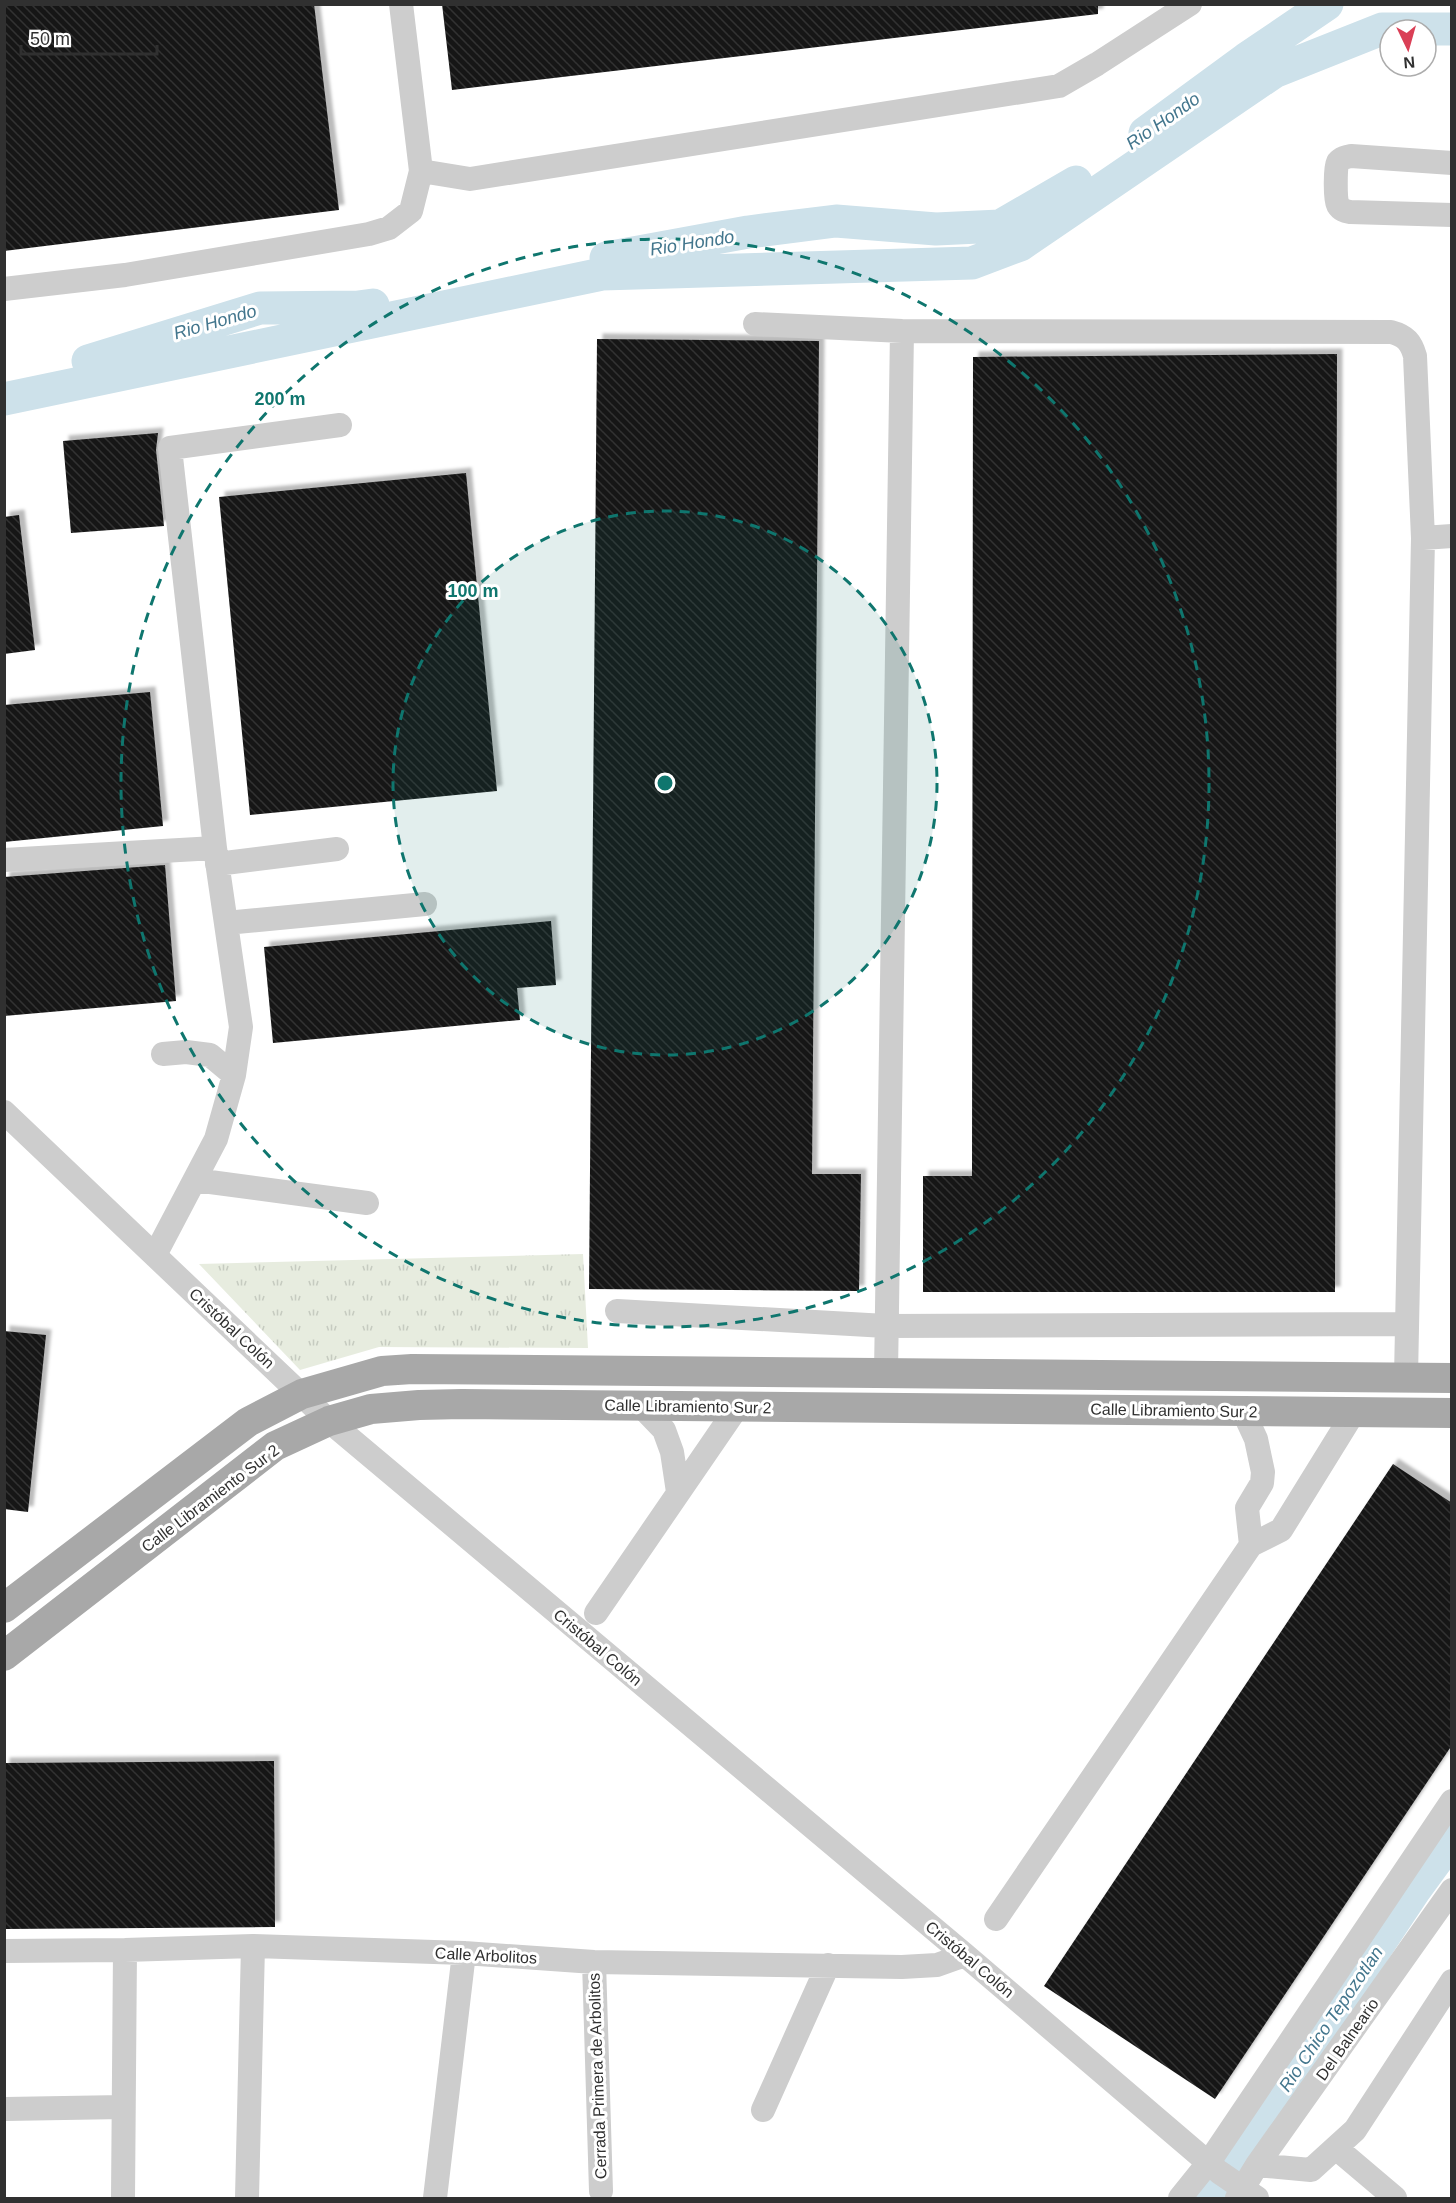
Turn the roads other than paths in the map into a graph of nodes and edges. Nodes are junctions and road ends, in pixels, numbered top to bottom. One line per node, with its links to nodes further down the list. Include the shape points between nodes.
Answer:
1 (401, 4): 4 (street)
2 (1190, 4): 4 (street, via 1059,86 470,179)
3 (1452, 163): 5 (street, via 1351,156 1338,162 1336,170 1336,199 1343,211)
4 (421, 171): 6 (street, via 411,212 389,228 369,234 125,274)
5 (1452, 215)
6 (4, 289)
7 (755, 324): 8 (street)
8 (902, 331): 11 (street, via 1391,332 1403,336 1412,345 1415,356); 25 (street)
9 (340, 425): 13 (street, via 170,448)
10 (1452, 536): 11 (street)
11 (1424, 538): 24 (street)
12 (337, 849): 13 (street)
13 (216, 856): 14 (street); 16 (street)
14 (4, 860)
15 (425, 904): 16 (street)
16 (226, 923): 18 (street, via 241,1027)
17 (163, 1054): 18 (street, via 210,1055)
18 (234, 1075): 20 (street, via 216,1139)
19 (4, 1112): 22 (street, Cristóbal Colón)
20 (195, 1180): 21 (street); 22 (street)
21 (367, 1203)
22 (155, 1255): 31 (street, Cristóbal Colón)
23 (617, 1311): 25 (street)
24 (1406, 1324): 25 (street); 29 (street)
25 (886, 1326): 27 (street)
26 (571, 1370): 27 (main road, Calle Libramiento Sur 2); 31 (main road, Calle Libramiento Sur 2, via 392,1370); 32 (main road)
27 (886, 1373): 28 (main road, Calle Libramiento Sur 2); 35 (main road)
28 (1354, 1377): 29 (main road, Calle Libramiento Sur 2); 37 (main road)
29 (1406, 1377): 30 (main road, Calle Libramiento Sur 2); 38 (main road)
30 (1452, 1377)
31 (302, 1394): 40 (street, Cristóbal Colón); 43 (main road, Calle Libramiento Sur 2, via 248,1422)
32 (572, 1405): 33 (main road, Calle Libramiento Sur 2); 40 (main road, Calle Libramiento Sur 2, via 393,1406)
33 (640, 1405): 34 (main road, Calle Libramiento Sur 2); 41 (street, via 664,1430)
34 (738, 1406): 35 (main road, Calle Libramiento Sur 2); 41 (street)
35 (886, 1408): 36 (main road, Calle Libramiento Sur 2)
36 (1243, 1411): 37 (main road, Calle Libramiento Sur 2); 42 (street, via 1256,1439 1263,1472 1262,1483 1247,1508)
37 (1354, 1412): 38 (main road, Calle Libramiento Sur 2); 42 (street, via 1281,1530)
38 (1406, 1412): 39 (main road, Calle Libramiento Sur 2)
39 (1452, 1413)
40 (329, 1420): 45 (main road, Calle Libramiento Sur 2, via 275,1446); 53 (street, Cristóbal Colón)
41 (678, 1492): 44 (street)
42 (1251, 1545): 48 (street)
43 (4, 1608)
44 (596, 1612)
45 (4, 1656)
46 (1452, 1801): 62 (street)
47 (1452, 1890): 61 (street, Del Balneario)
48 (996, 1919)
49 (253, 1946): 50 (street, Calle Arbolitos); 52 (street, Calle Arbolitos); 65 (street)
50 (125, 1950): 51 (street, Calle Arbolitos); 57 (street)
51 (4, 1951)
52 (464, 1953): 54 (street, Calle Arbolitos); 66 (street)
53 (965, 1955): 55 (street, Calle Arbolitos, via 937,1965); 62 (street, Cristóbal Colón)
54 (594, 1962): 55 (street, Calle Arbolitos); 63 (street, Cerrada Primera de Arbolitos)
55 (828, 1965): 59 (street)
56 (1452, 1981): 60 (street, via 1355,2130)
57 (123, 2107): 58 (street); 64 (street)
58 (5, 2109)
59 (763, 2110)
60 (1336, 2148): 61 (street, via 1311,2170); 68 (street)
61 (1257, 2165): 62 (street, Del Balneario)
62 (1234, 2184): 67 (street)
63 (601, 2190)
64 (123, 2199)
65 (247, 2199)
66 (435, 2199)
67 (1180, 2199)
68 (1395, 2199)

